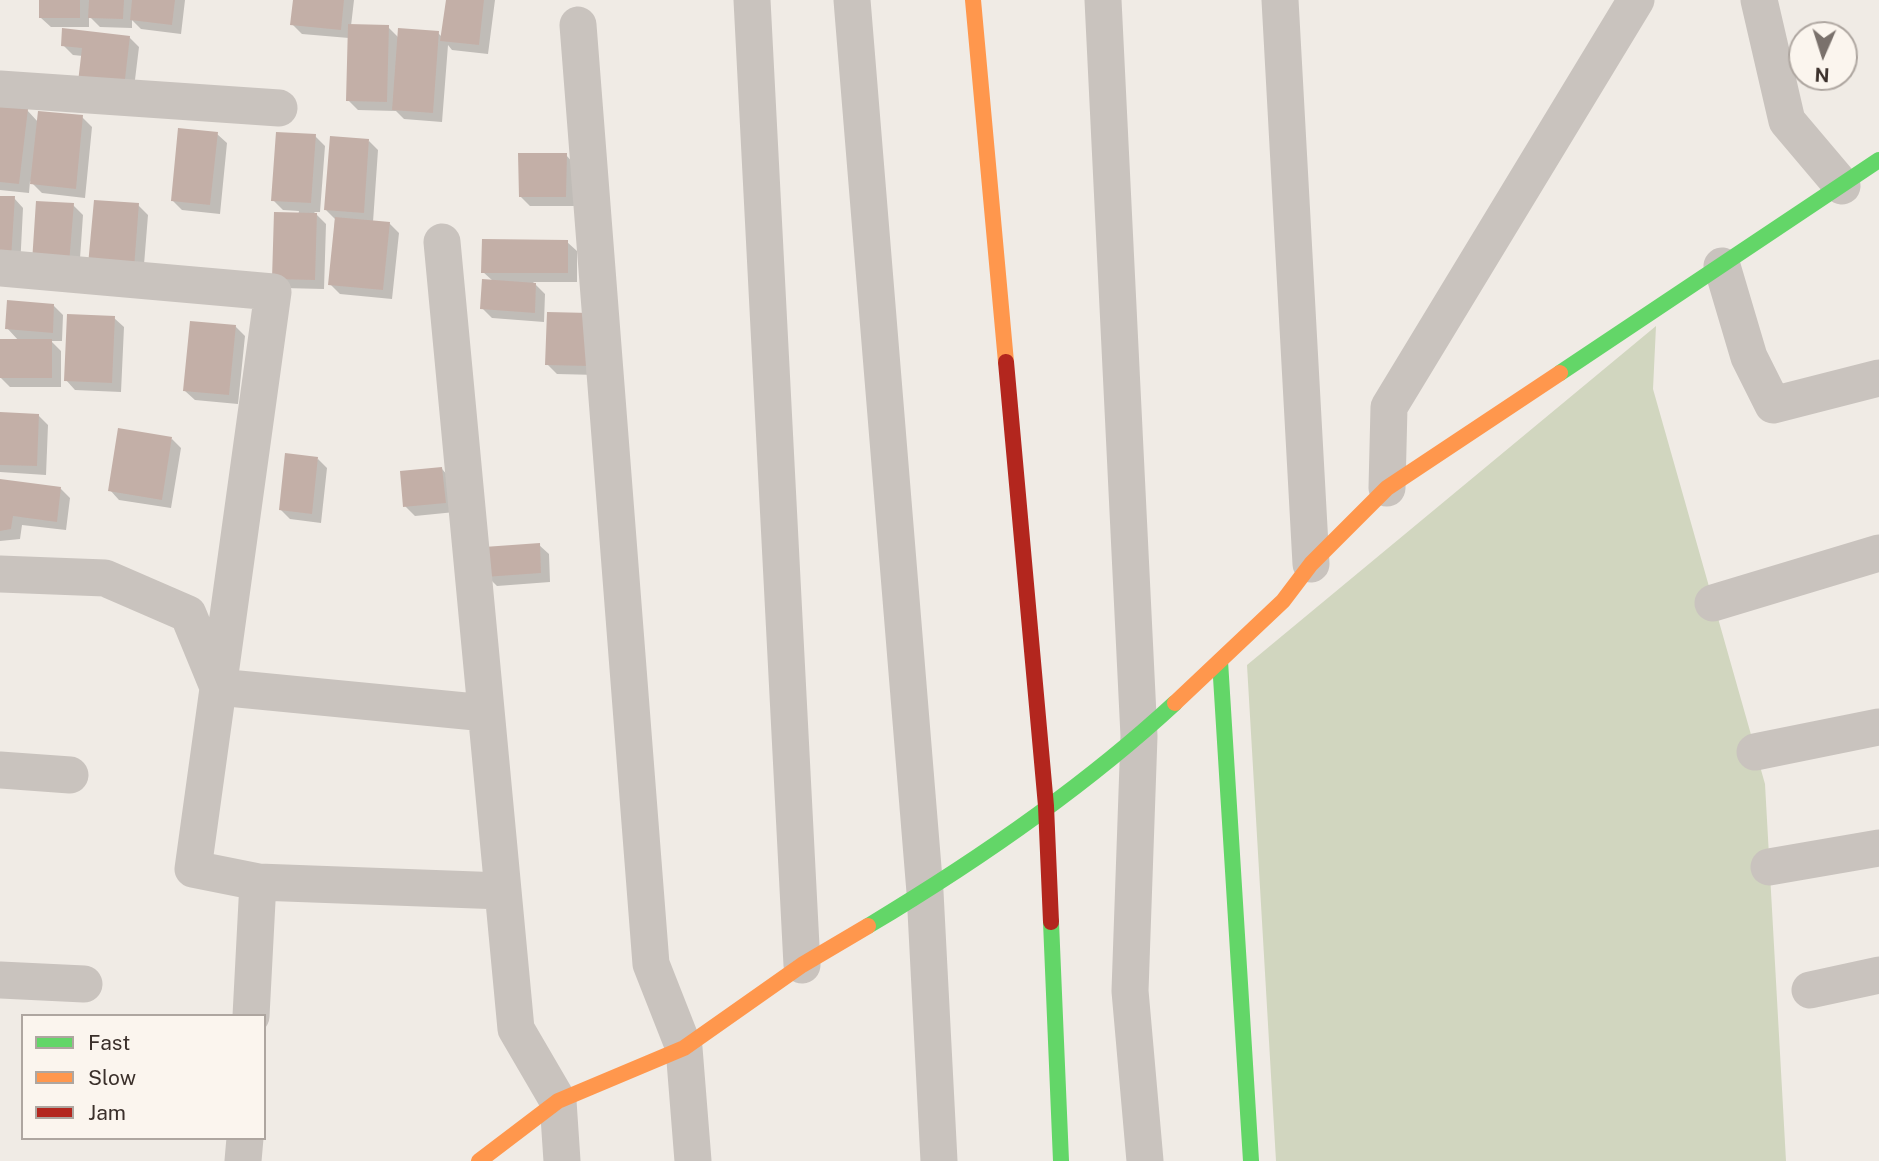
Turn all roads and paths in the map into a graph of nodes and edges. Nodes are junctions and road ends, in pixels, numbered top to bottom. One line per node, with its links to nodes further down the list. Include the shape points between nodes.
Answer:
1 (752, 0): 36 (street)
2 (852, 0): 35 (street)
3 (973, 0): 30 (street)
4 (1103, 0): 26 (street)
5 (1280, 0): 19 (street)
6 (1636, 0): 17 (street, via 1389,407)
7 (1759, 0): 12 (street, via 1787,121)
8 (578, 25): 42 (street, via 651,964)
9 (0, 89): 10 (street)
10 (279, 108)
11 (1879, 160): 12 (street)
12 (1842, 186): 14 (street)
13 (442, 242): 24 (street)
14 (1722, 266): 16 (street, via 1749,357 1773,405); 17 (street)
15 (0, 268): 23 (street, via 273,292)
16 (1879, 378)
17 (1387, 488): 19 (street)
18 (1879, 553): 21 (street)
19 (1311, 564): 22 (street, via 1283,601)
20 (0, 574): 23 (street, via 105,578 188,614)
21 (1713, 603)
22 (1220, 661): 26 (street); 52 (street)
23 (218, 687): 24 (street); 33 (street, via 193,869)
24 (486, 713): 34 (street)
25 (1879, 727): 27 (street)
26 (1139, 736): 30 (street); 51 (street, via 1130,991)
27 (1755, 752)
28 (0, 770): 29 (street)
29 (70, 775)
30 (1046, 806): 35 (street); 50 (street)
31 (1879, 848): 32 (street)
32 (1769, 867)
33 (258, 882): 34 (street); 41 (street)
34 (503, 891): 43 (street, via 516,1029)
35 (925, 892): 36 (street); 49 (street)
36 (802, 965): 42 (street)
37 (1879, 975): 40 (street)
38 (0, 979): 39 (street)
39 (84, 984)
40 (1810, 990)
41 (251, 1014)
42 (684, 1048): 43 (street); 48 (street)
43 (558, 1101): 46 (street); 47 (street)
44 (245, 1140): 45 (street)
45 (243, 1161)
46 (479, 1161)
47 (562, 1161)
48 (693, 1161)
49 (939, 1161)
50 (1061, 1161)
51 (1145, 1161)
52 (1251, 1161)

